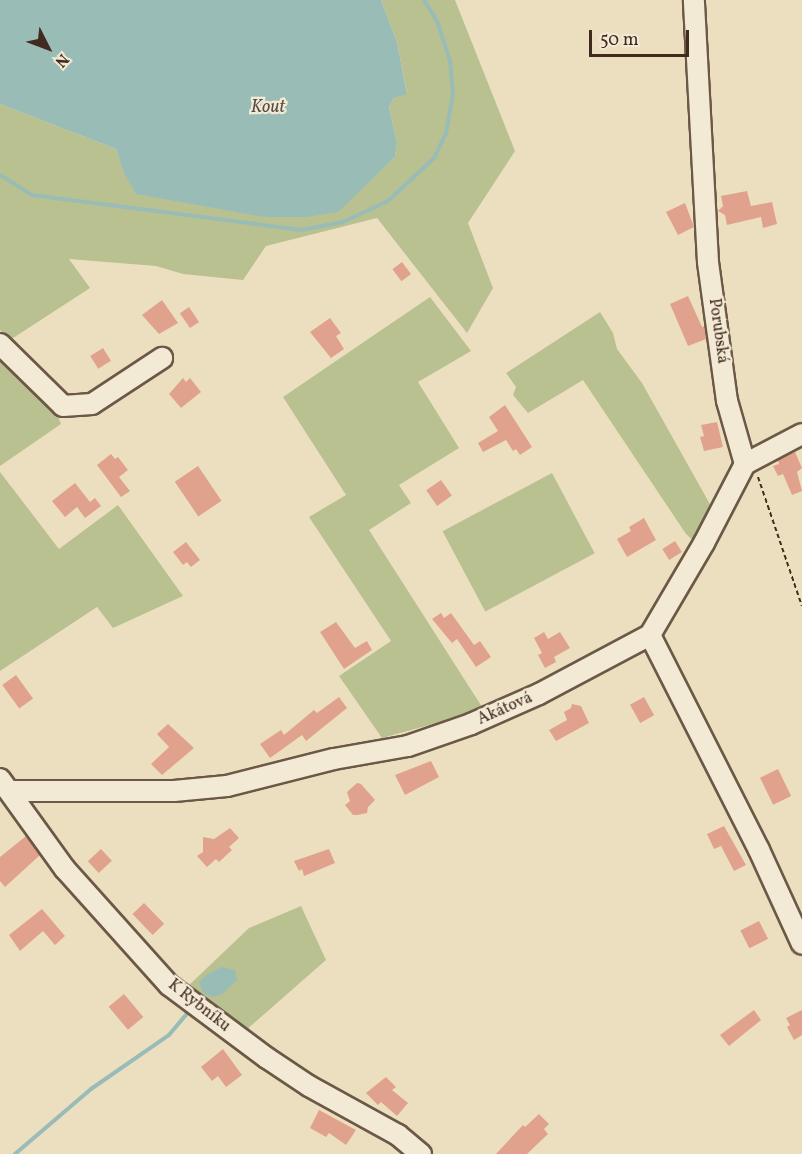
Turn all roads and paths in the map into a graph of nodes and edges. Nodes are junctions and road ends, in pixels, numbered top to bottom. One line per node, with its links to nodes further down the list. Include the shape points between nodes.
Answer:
1 (694, 0): 5 (street, Porubská, via 708,262 727,401)
2 (0, 344): 3 (street, via 63,406 92,404)
3 (162, 358)
4 (802, 434): 5 (street)
5 (749, 462): 6 (path); 7 (street)
6 (802, 606)
7 (650, 635): 8 (street, Akátová, via 530,698 408,746 334,759 227,786 174,791); 9 (street, via 754,839)
8 (5, 785): 10 (street, K Rybníku, via 65,869 169,985 267,1058 398,1135)
9 (802, 944)
10 (421, 1154)

